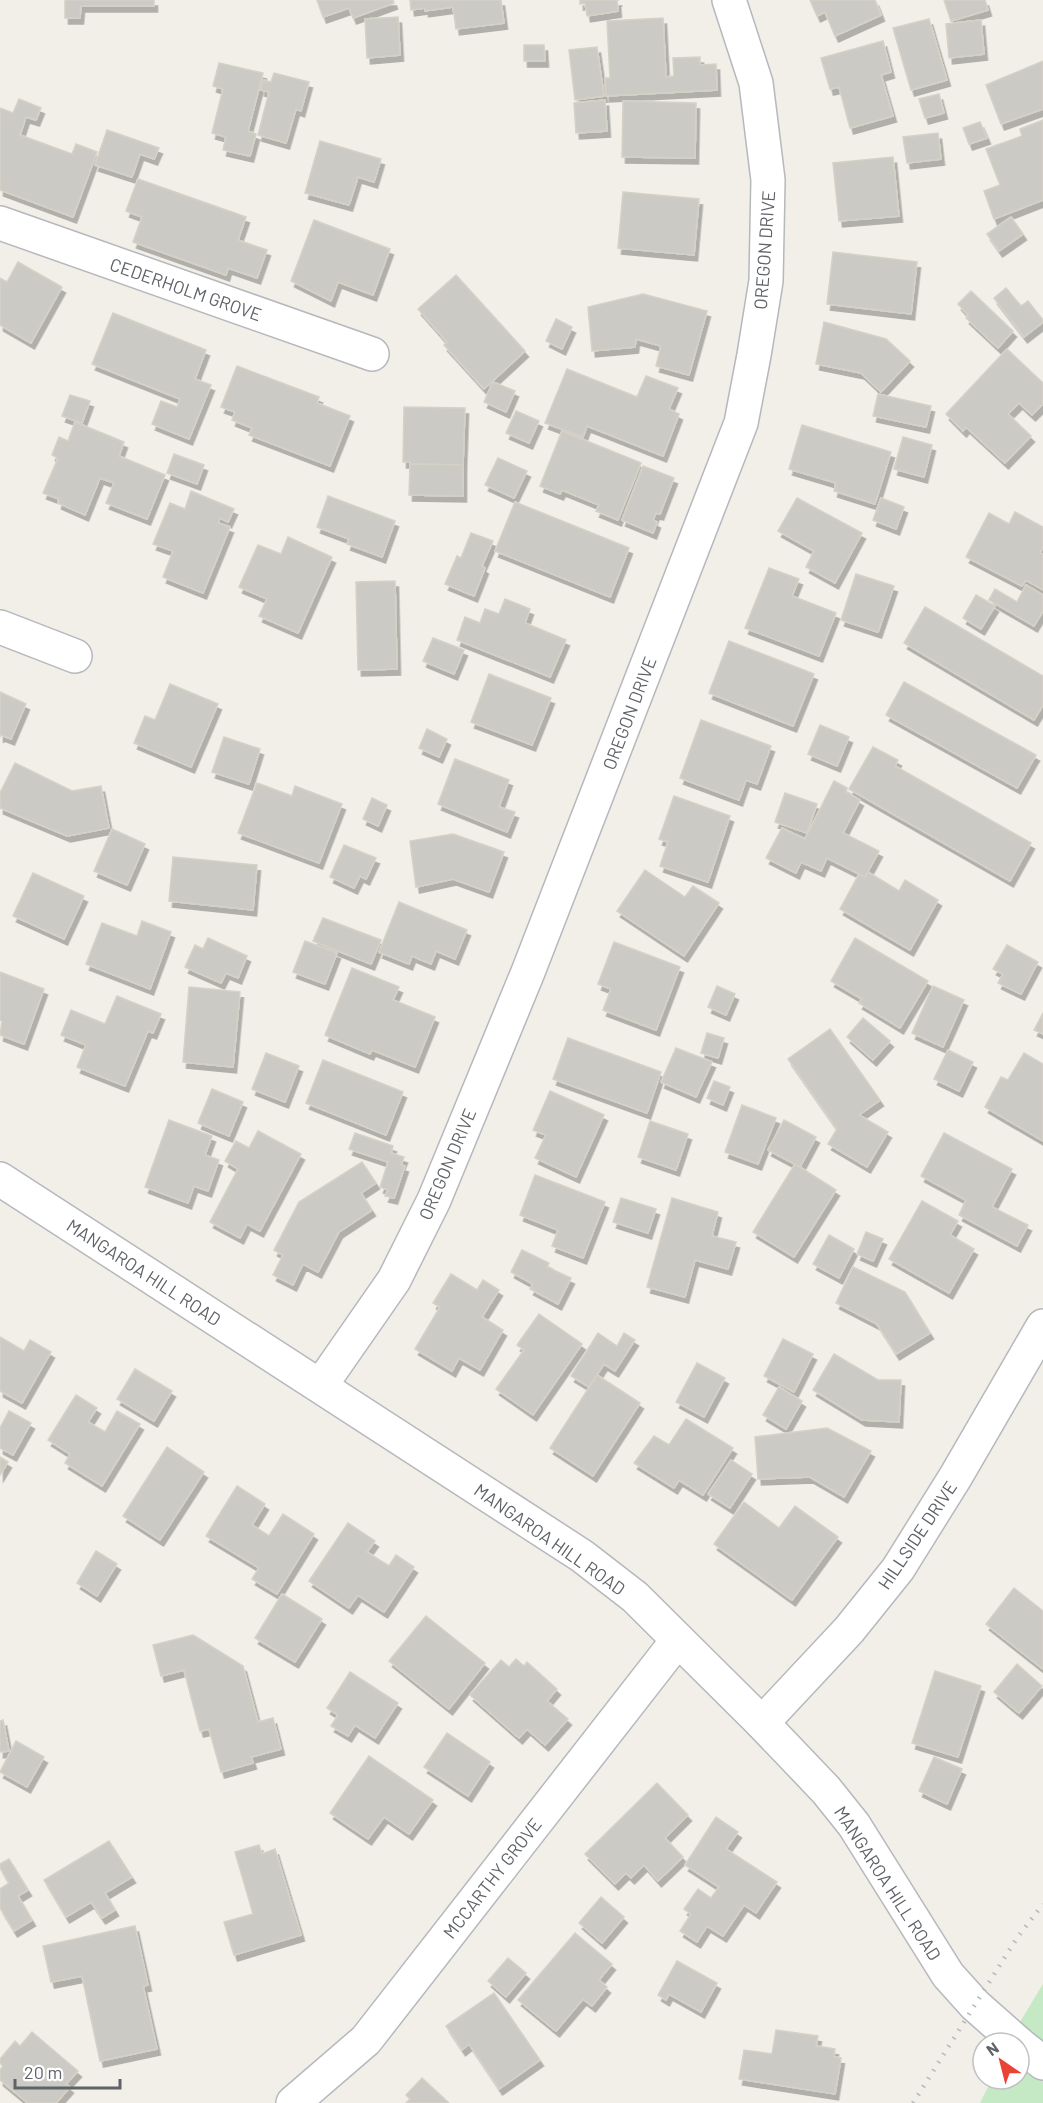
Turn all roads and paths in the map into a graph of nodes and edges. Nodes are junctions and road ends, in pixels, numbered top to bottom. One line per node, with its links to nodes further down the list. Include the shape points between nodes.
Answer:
1 (729, 0): 8 (street, OREGON DRIVE, via 756,83 768,180 766,281 741,423 528,972 434,1200 394,1280)
2 (0, 223): 3 (street, CEDERHOLM GROVE)
3 (372, 354)
4 (0, 627): 5 (street)
5 (75, 656)
6 (0, 1179): 8 (street, MANGAROA HILL ROAD)
7 (1043, 1326): 10 (street, HILLSIDE DRIVE, via 957,1476 898,1569 849,1630)
8 (321, 1385): 9 (street, MANGAROA HILL ROAD, via 582,1556 635,1597)
9 (677, 1641): 10 (street, MANGAROA HILL ROAD); 14 (street, MCCARTHY GROVE, via 366,2040)
10 (762, 1723): 11 (street, MANGAROA HILL ROAD, via 854,1825 948,1975)
11 (1004, 2031)
12 (1031, 2053): 13 (street, MANGAROA HILL ROAD)
13 (1043, 2063)
14 (293, 2103)

